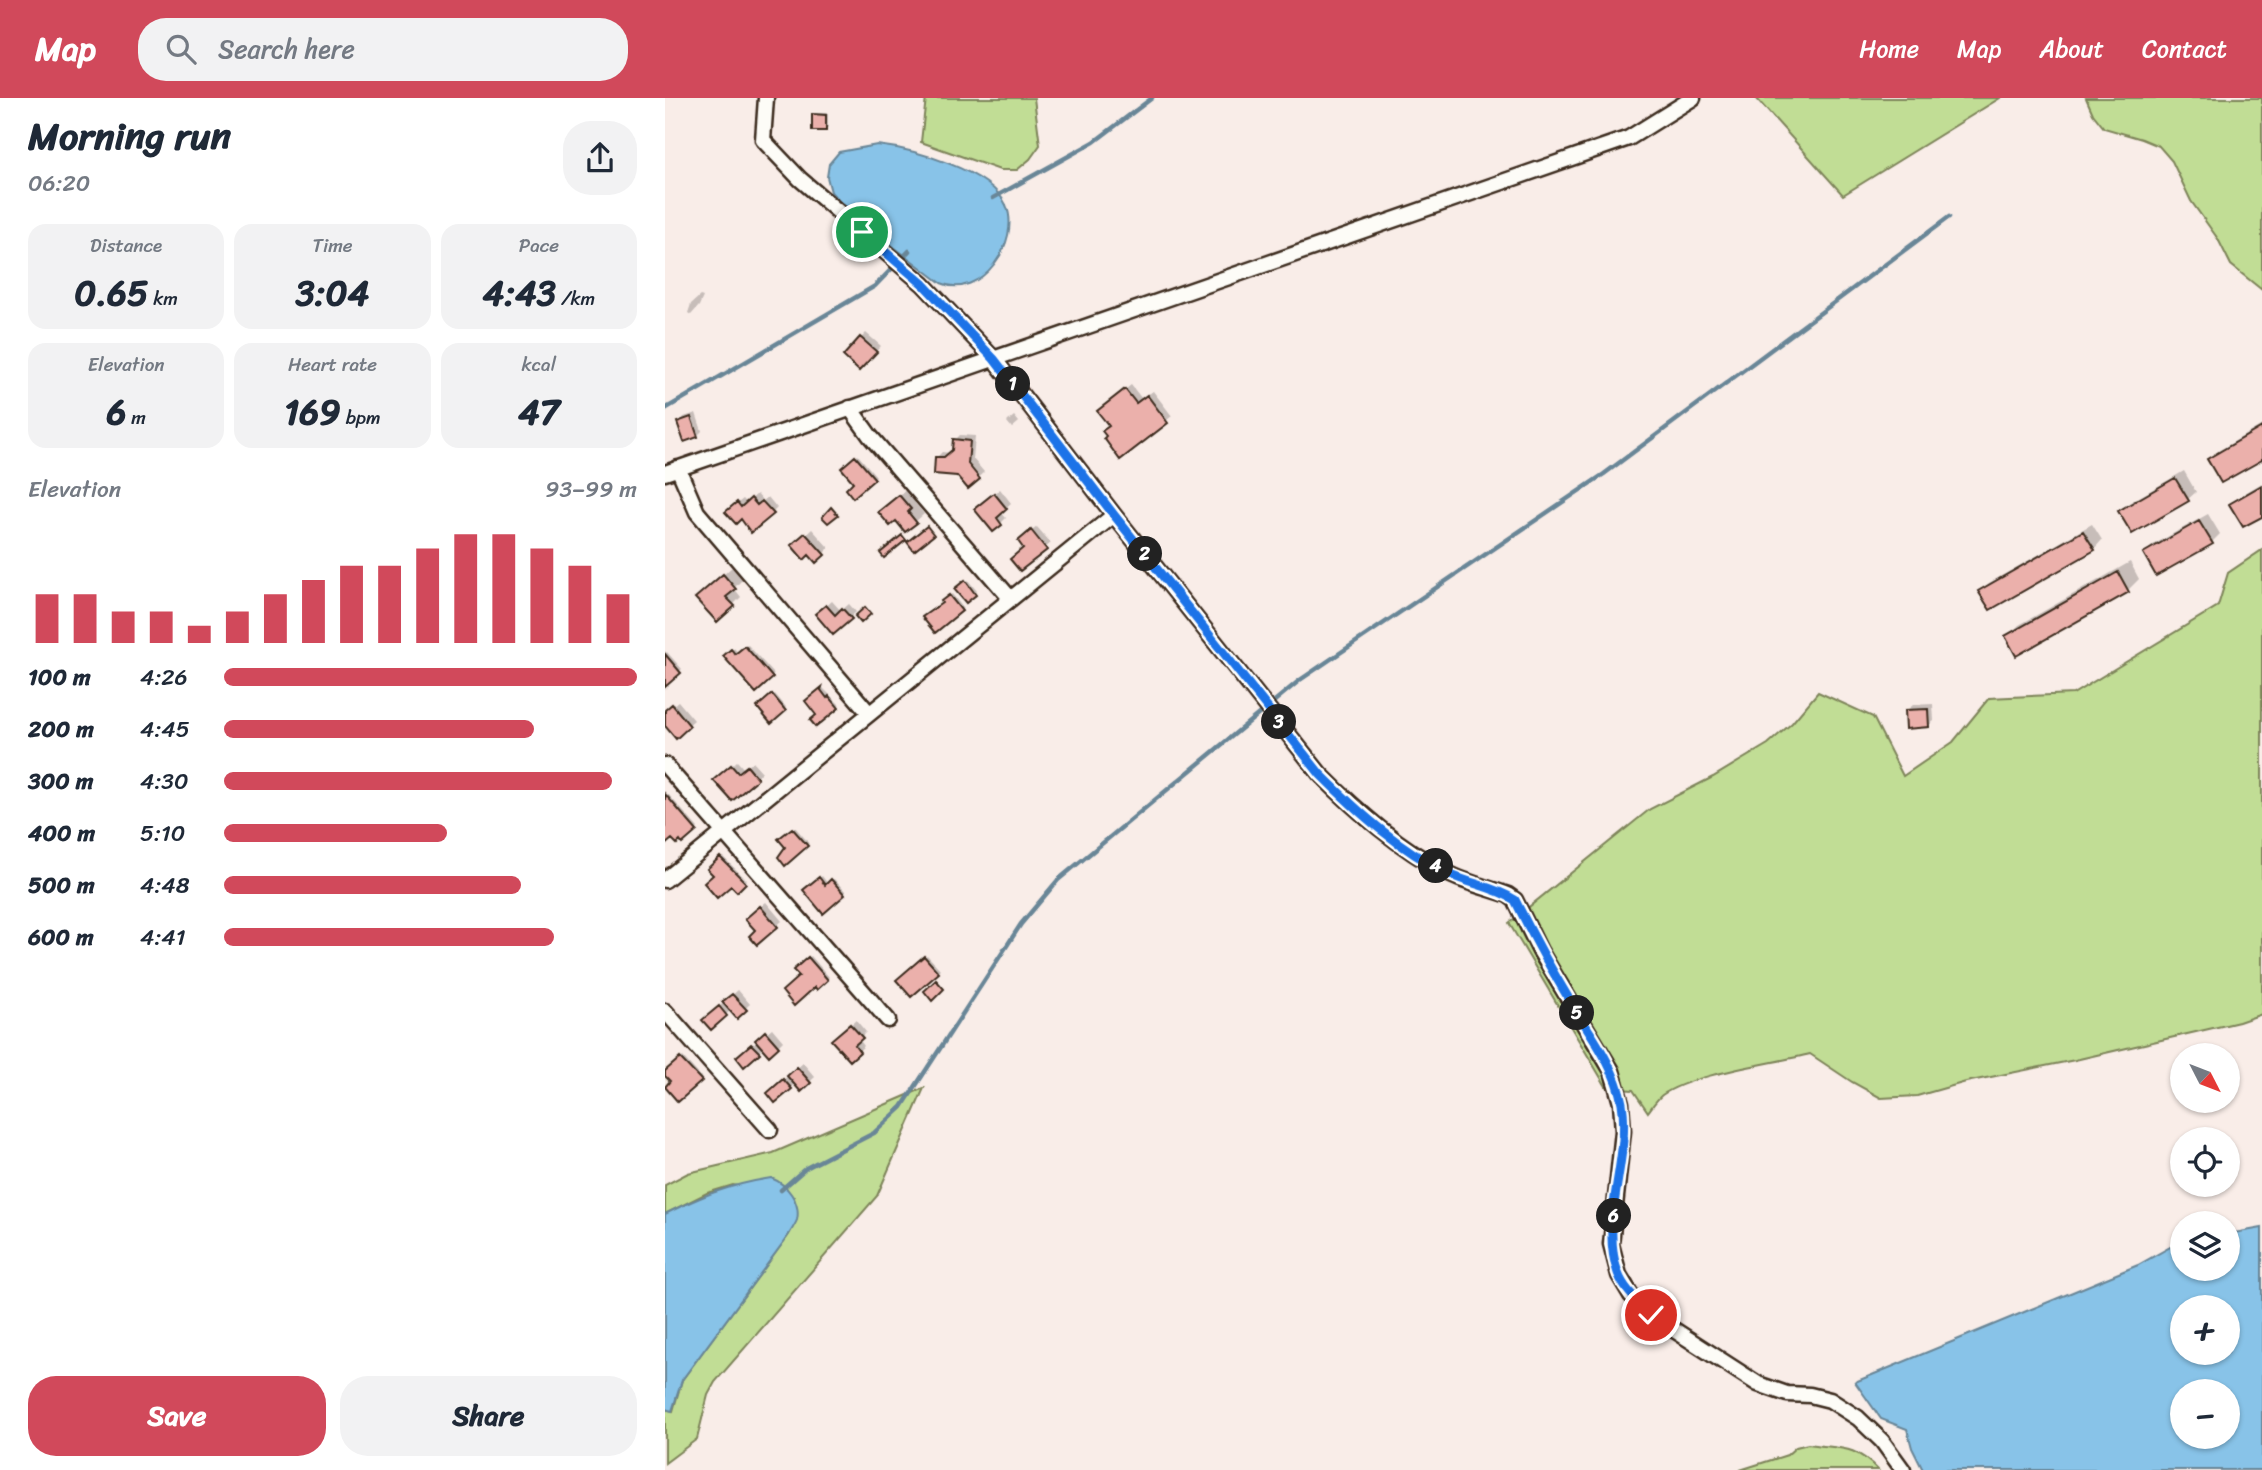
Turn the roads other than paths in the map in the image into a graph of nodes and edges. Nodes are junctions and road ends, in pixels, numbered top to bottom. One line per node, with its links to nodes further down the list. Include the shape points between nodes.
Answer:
1 (766, 98): 3 (street, via 763,140 800,179 923,284)
2 (1693, 98): 3 (street, via 1629,138)
3 (994, 359): 4 (street); 6 (street)
4 (850, 408): 5 (street); 7 (street)
5 (671, 471): 8 (street, via 697,512)
6 (1114, 515): 7 (street); 15 (street, via 1320,774 1358,812 1449,874 1515,900 1612,1071 1622,1103 1611,1244 1619,1275 1631,1295 1651,1315 1758,1384 1830,1400 1849,1412 1882,1441)
7 (1010, 598): 8 (street)
8 (869, 713): 10 (street)
9 (665, 765): 10 (street)
10 (725, 833): 11 (street); 13 (street)
11 (665, 880)
12 (665, 1011): 14 (street)
13 (888, 1020)
14 (770, 1130)
15 (1903, 1470)

